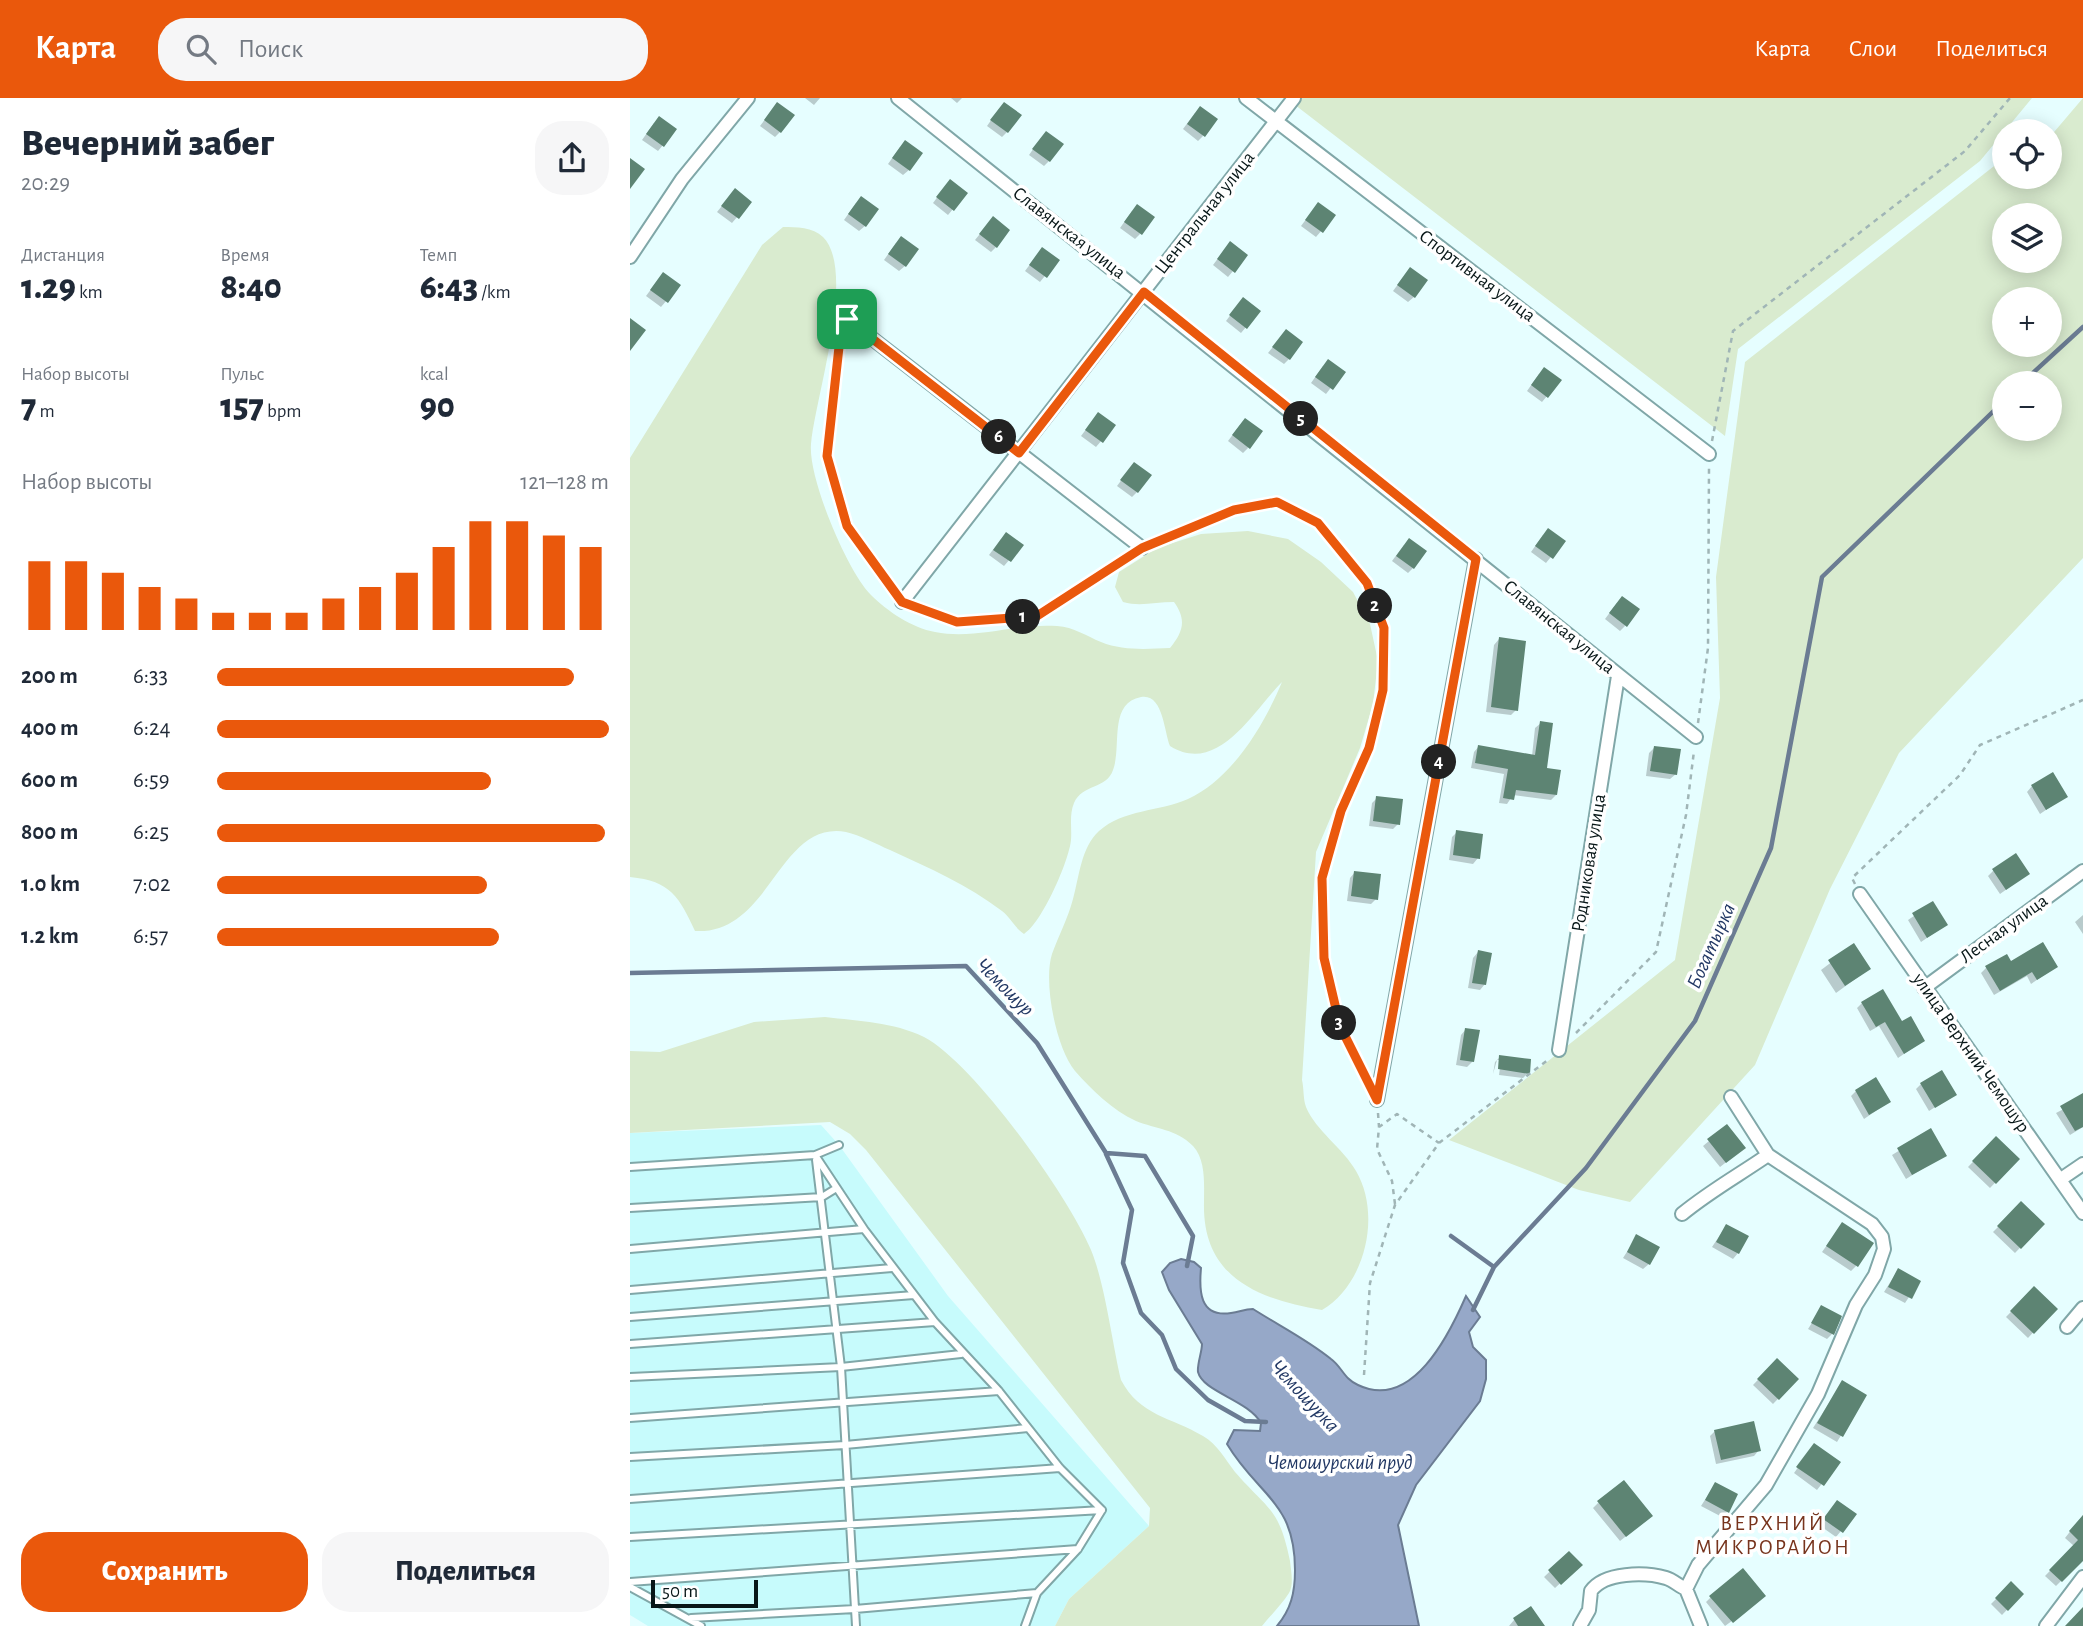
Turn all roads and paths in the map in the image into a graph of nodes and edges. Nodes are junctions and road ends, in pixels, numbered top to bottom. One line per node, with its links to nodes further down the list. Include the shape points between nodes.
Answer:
1 (748, 98): 6 (street, via 682,179)
2 (898, 98): 7 (street, Славянская улица)
3 (1246, 98): 5 (street, Спортивная улица)
4 (1294, 98): 5 (street, Центральная улица)
5 (1276, 122): 7 (street, Центральная улица); 10 (street, Спортивная улица)
6 (630, 257)
7 (1144, 292): 9 (street, Центральная улица); 12 (street, Славянская улица)
8 (847, 319): 9 (street); 13 (path, via 839,347 827,456 847,526)
9 (1019, 453): 11 (street); 13 (street, Центральная улица)
10 (1709, 454)
11 (1142, 548): 13 (path, via 1037,616 957,622); 22 (path, via 1234,510 1277,502 1318,523 1367,583 1384,628 1383,690 1369,748 1341,811 1322,878 1324,958 1340,1026)
12 (1476, 559): 14 (street, Славянская улица); 22 (street)
13 (902, 602)
14 (1618, 676): 16 (street, Славянская улица); 20 (street, Родниковая улица)
15 (2083, 701): 18 (path, via 1980,745 1959,775 1852,878)
16 (1696, 737)
17 (2083, 871): 19 (street, Лесная улица)
18 (1860, 894): 19 (street, улица Верхний Чемошур)
19 (1924, 988): 29 (street, улица Верхний Чемошур)
20 (1559, 1049)
21 (1731, 1097): 26 (street)
22 (1377, 1100)
23 (1439, 1143): 32 (path, via 1397,1114 1379,1127 1377,1149 1392,1181)
24 (839, 1145): 25 (lane)
25 (815, 1154): 28 (lane); 30 (lane); 31 (lane)
26 (1768, 1155): 35 (street, via 1714,1187); 69 (street, via 1872,1224 1884,1249 1818,1394 1766,1485 1698,1565)
27 (2083, 1164): 29 (street)
28 (630, 1167)
29 (2061, 1180): 34 (street, улица Верхний Чемошур)
30 (835, 1189): 31 (lane); 36 (lane)
31 (822, 1197): 33 (lane); 37 (lane)
32 (1395, 1205)
33 (630, 1208)
34 (2083, 1213)
35 (1682, 1214)
36 (864, 1229): 37 (lane); 39 (lane)
37 (827, 1233): 38 (lane); 40 (lane)
38 (630, 1249)
39 (892, 1268): 40 (lane); 42 (lane)
40 (829, 1275): 41 (lane); 43 (lane)
41 (630, 1290)
42 (914, 1295): 43 (lane); 46 (lane)
43 (832, 1303): 45 (lane); 48 (lane)
44 (2083, 1308): 47 (street)
45 (630, 1317)
46 (935, 1322): 48 (lane); 50 (lane)
47 (2067, 1327)
48 (835, 1329): 49 (lane); 51 (lane)
49 (630, 1344)
50 (961, 1354): 51 (lane); 53 (lane)
51 (841, 1367): 52 (lane); 54 (lane)
52 (630, 1377)
53 (999, 1391): 54 (lane); 56 (lane)
54 (843, 1404): 55 (lane); 57 (lane)
55 (630, 1418)
56 (1028, 1428): 57 (lane); 59 (lane)
57 (845, 1445): 58 (lane); 60 (lane)
58 (630, 1457)
59 (1060, 1468): 60 (lane); 62 (lane)
60 (848, 1483): 61 (lane); 63 (lane)
61 (630, 1499)
62 (1102, 1510): 63 (lane); 65 (lane)
63 (850, 1524): 64 (lane); 66 (lane)
64 (630, 1537)
65 (1078, 1549): 66 (lane); 70 (lane)
66 (852, 1566): 68 (lane); 71 (lane)
67 (2083, 1577): 78 (street)
68 (630, 1585): 72 (lane)
69 (1686, 1589): 76 (street, via 1667,1578 1609,1578 1591,1591 1589,1611); 77 (street)
70 (1037, 1593): 71 (lane); 75 (lane)
71 (855, 1609): 72 (lane); 74 (lane)
72 (691, 1618): 73 (lane)
73 (701, 1626)
74 (856, 1626)
75 (1025, 1626)
76 (1580, 1626)
77 (1701, 1626)
78 (2046, 1626)

